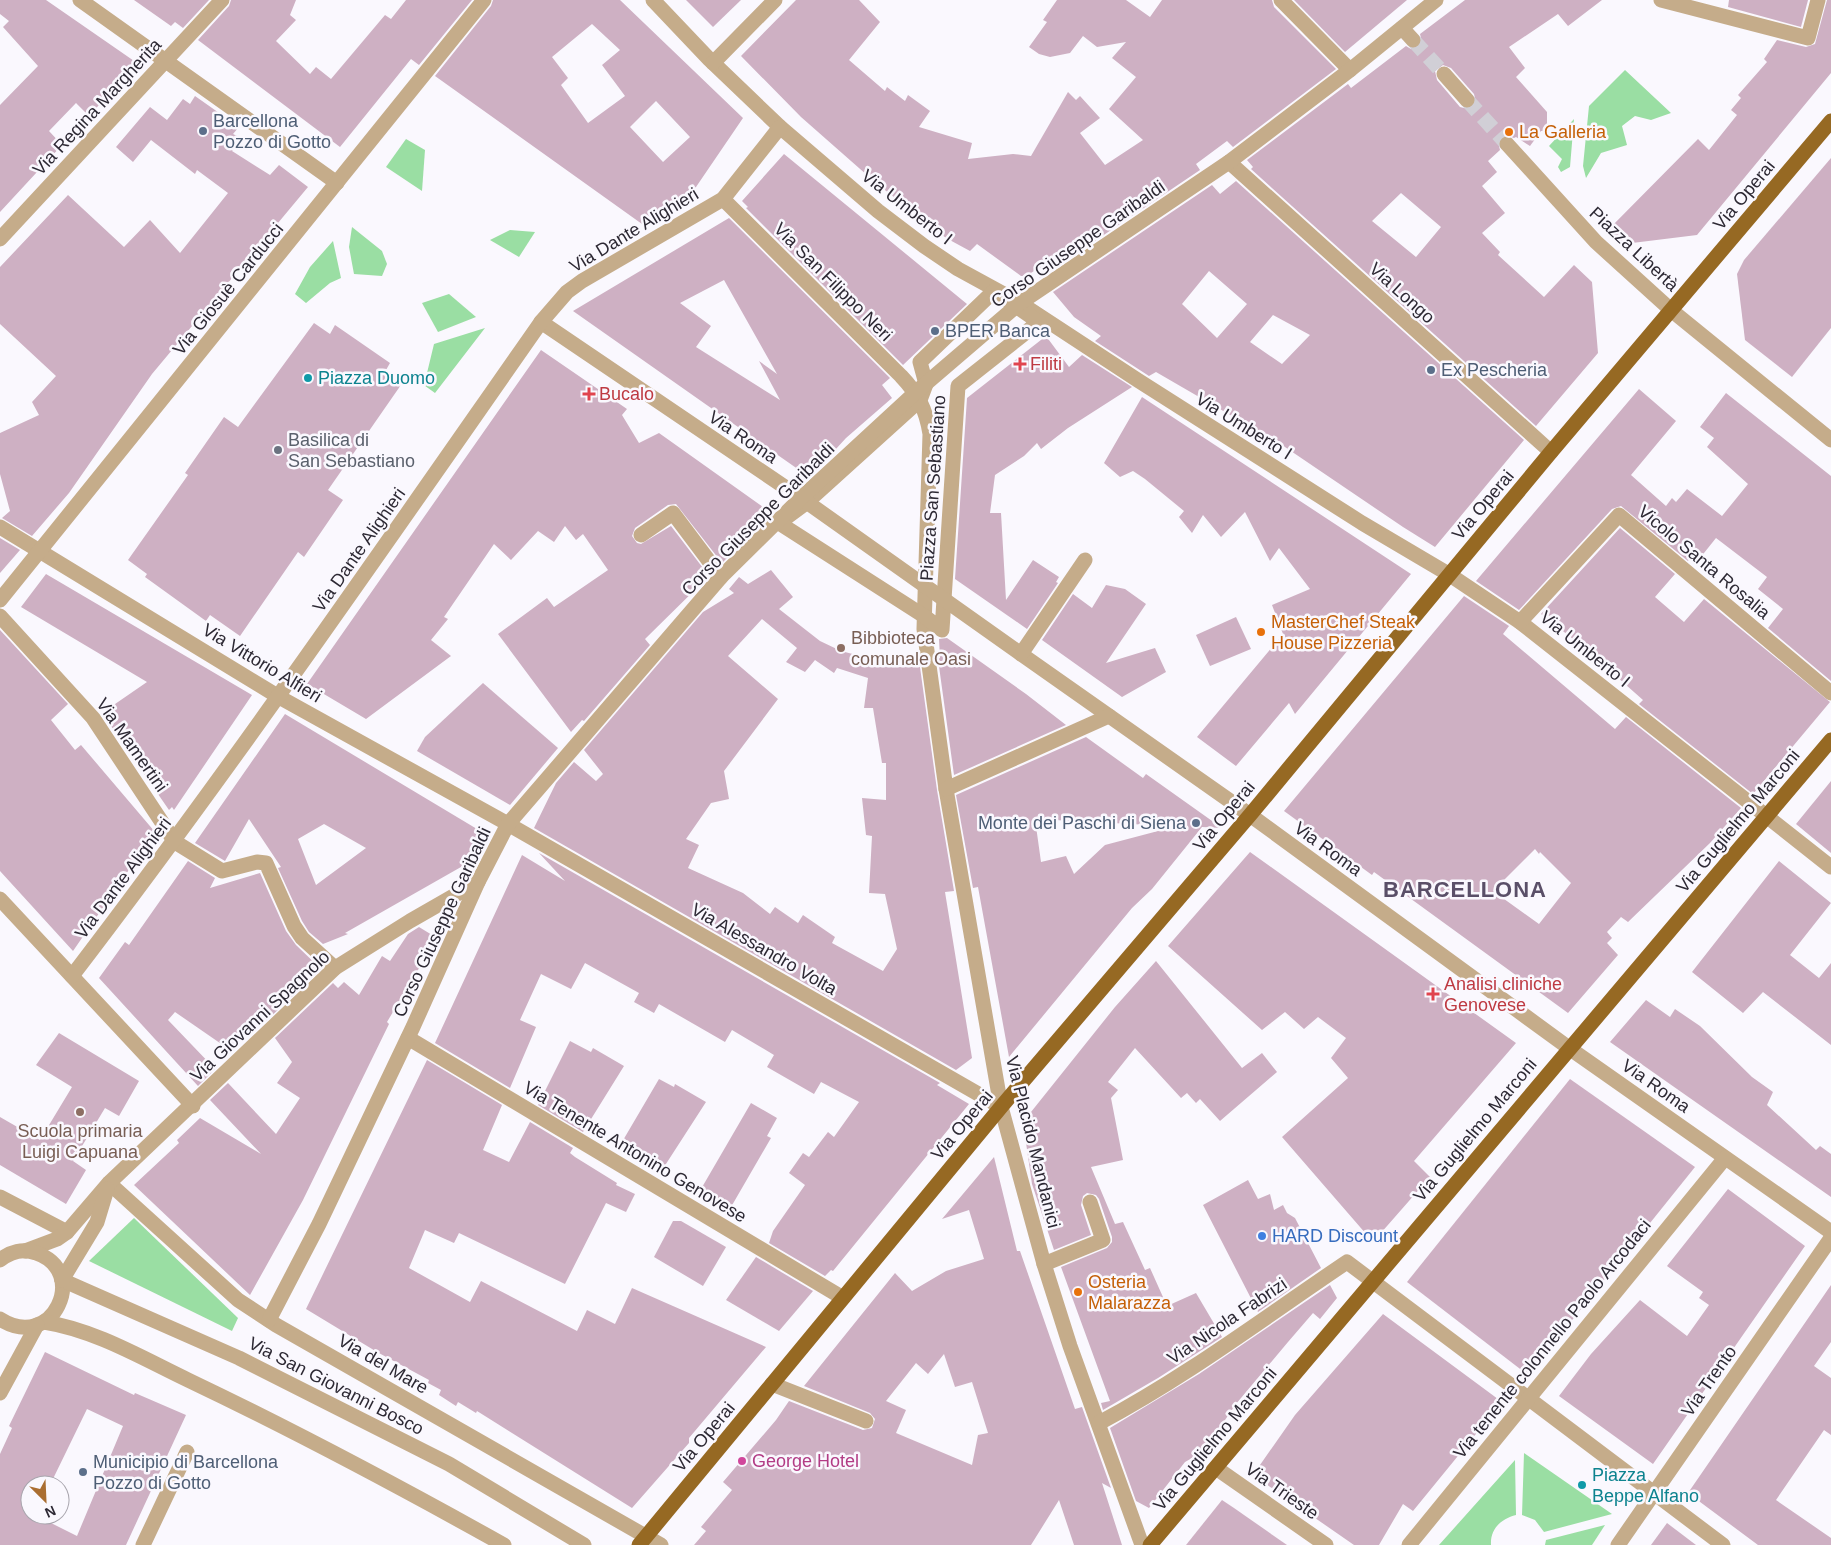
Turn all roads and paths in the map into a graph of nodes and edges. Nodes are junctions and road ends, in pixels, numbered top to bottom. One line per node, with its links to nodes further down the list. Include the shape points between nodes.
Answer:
1 (80, 0): 12 (street)
2 (222, 0): 12 (street, Via Regina Margherita)
3 (484, 0): 21 (street, Via Giosuè Carducci)
4 (652, 0): 13 (street, Via Umberto I)
5 (775, 0): 13 (street)
6 (1281, 0): 14 (street)
7 (1436, 0): 10 (street, Corso Giuseppe Garibaldi)
8 (1661, 0): 9 (street, via 1808,38)
9 (1818, 0)
10 (1402, 28): 11 (street); 14 (street, Corso Giuseppe Garibaldi)
11 (1413, 40)
12 (166, 61): 21 (street); 23 (street, Via Regina Margherita)
13 (713, 63): 18 (street, Via Umberto I)
14 (1350, 70): 20 (street, Corso Giuseppe Garibaldi)
15 (1444, 74): 16 (street)
16 (1467, 100)
17 (1831, 121): 25 (main road, Via Operai)
18 (780, 127): 22 (street, Via Dante Alighieri); 24 (street, Via Umberto I, via 924,246)
19 (1507, 144): 25 (street, Piazza Libertà, via 1596,242)
20 (1229, 162): 24 (street, Corso Giuseppe Garibaldi); 29 (street, Via Longo)
21 (337, 183): 33 (street, Via Giosuè Carducci)
22 (722, 199): 26 (street, Via Dante Alighieri, via 582,281 567,292); 27 (street, Via San Filippo Neri)
23 (0, 239)
24 (1017, 305): 27 (street, Corso Giuseppe Garibaldi); 27 (street, Piazza San Sebastiano, via 994,291 920,362); 35 (street, Via Umberto I); 39 (street, Piazza San Sebastiano, via 1039,322 958,386)
25 (1671, 310): 28 (street, Piazza Libertà); 29 (main road, Via Operai)
26 (541, 322): 30 (street, Via Roma); 46 (street, Via Dante Alighieri)
27 (921, 392): 30 (street, Corso Giuseppe Garibaldi); 37 (street, Piazza San Sebastiano, via 930,434)
28 (1831, 440)
29 (1551, 452): 35 (main road, Via Operai)
30 (804, 500): 36 (street, Corso Giuseppe Garibaldi); 37 (street, Via Roma); 41 (street, Piazza San Sebastiano, via 778,523)
31 (0, 527): 33 (street, Via Vittorio Alfieri)
32 (641, 535): 36 (street, via 673,514)
33 (41, 552): 38 (street, Via Giosuè Carducci); 46 (street, Via Vittorio Alfieri)
34 (1085, 560): 43 (street)
35 (1450, 574): 42 (street, Via Umberto I); 50 (main road, Via Operai)
36 (721, 577): 52 (street, Corso Giuseppe Garibaldi)
37 (924, 587): 39 (street, Via Roma); 41 (street, Piazza San Sebastiano)
38 (0, 600)
39 (944, 601): 41 (street, Piazza San Sebastiano, via 942,630); 43 (street, Via Roma)
40 (0, 616): 53 (street, Via Mamertini, via 93,718)
41 (924, 616): 44 (street, Piazza San Sebastiano)
42 (1520, 622): 45 (street, Vicolo Santa Rosalia, via 1619,515); 51 (street, Via Umberto I)
43 (1021, 654): 47 (street, Via Roma)
44 (929, 676): 49 (street, Via Placido Mandanici)
45 (1831, 693)
46 (279, 697): 52 (street, Via Vittorio Alfieri); 53 (street, Via Dante Alighieri)
47 (1109, 716): 49 (street); 50 (street, Via Roma)
48 (1831, 740): 51 (main road, Via Guglielmo Marconi)
49 (946, 789): 62 (street, Via Placido Mandanici)
50 (1250, 815): 60 (street, Via Roma); 62 (main road, Via Operai)
51 (1766, 817): 54 (street, Via Umberto I); 60 (main road, Via Guglielmo Marconi)
52 (508, 824): 55 (street, Corso Giuseppe Garibaldi); 62 (street, Via Alessandro Volta)
53 (175, 842): 57 (street, Via Mamertini, via 222,871 257,862 266,863 294,926 302,938); 58 (street, Via Dante Alighieri)
54 (1831, 867)
55 (478, 882): 57 (street, Via Giovanni Spagnolo); 59 (street, Corso Giuseppe Garibaldi)
56 (0, 899): 58 (street)
57 (336, 968): 61 (street, Via Giovanni Spagnolo)
58 (72, 976): 61 (street)
59 (408, 1038): 76 (street, Via Tenente Antonino Genovese); 78 (street, Corso Giuseppe Garibaldi, via 319,1224)
60 (1569, 1048): 63 (street, Via Roma); 75 (main road, Via Guglielmo Marconi)
61 (192, 1106): 64 (street, Via Giovanni Spagnolo)
62 (1001, 1107): 73 (street, Via Placido Mandanici); 76 (main road, Via Operai)
63 (1725, 1158): 68 (street, Via Roma); 82 (street, Via tenente colonnello Paolo Arcodaci)
64 (109, 1183): 67 (street, Via Giovanni Spagnolo); 74 (street, via 97,1222); 78 (street, Via del Mare, via 238,1300)
65 (0, 1197): 67 (street)
66 (1090, 1202): 73 (street, via 1102,1240)
67 (67, 1232): 71 (street, Via Giovanni Spagnolo, via 51,1242)
68 (1831, 1232)
69 (1831, 1238): 87 (street, Via Trento)
70 (0, 1244): 71 (street)
71 (21, 1251): 72 (street, Via Giovanni Spagnolo); 74 (street, via 38,1253 50,1260)
72 (0, 1260)
73 (1044, 1264): 84 (street, Via Placido Mandanici)
74 (62, 1280): 79 (street, via 60,1304); 91 (street, Via San Giovanni Bosco, via 239,1358 449,1464)
75 (1372, 1281): 82 (street); 84 (street, Via Nicola Fabrizi, via 1347,1262 1185,1372); 86 (main road, Via Guglielmo Marconi)
76 (843, 1298): 80 (main road, Via Operai)
77 (0, 1319): 79 (street, via 13,1326)
78 (268, 1320): 88 (street, Via del Mare)
79 (41, 1324): 81 (street); 90 (street, via 68,1326 101,1339 218,1394 423,1499)
80 (772, 1384): 83 (street); 88 (main road, Via Operai)
81 (0, 1393)
82 (1528, 1399): 87 (street); 96 (street, Via tenente colonnello Paolo Arcodaci)
83 (866, 1421)
84 (1099, 1423): 93 (street, Via Placido Mandanici)
85 (187, 1452): 89 (street)
86 (1216, 1468): 94 (main road, Via Guglielmo Marconi); 95 (street, Via Trieste)
87 (1654, 1493): 97 (street, Via Trento); 98 (street)
88 (642, 1540): 92 (street, Via del Mare)
89 (142, 1545)
90 (504, 1545)
91 (584, 1545)
92 (661, 1545)
93 (1142, 1545)
94 (1150, 1545)
95 (1326, 1545)
96 (1408, 1545)
97 (1618, 1545)
98 (1723, 1545)

